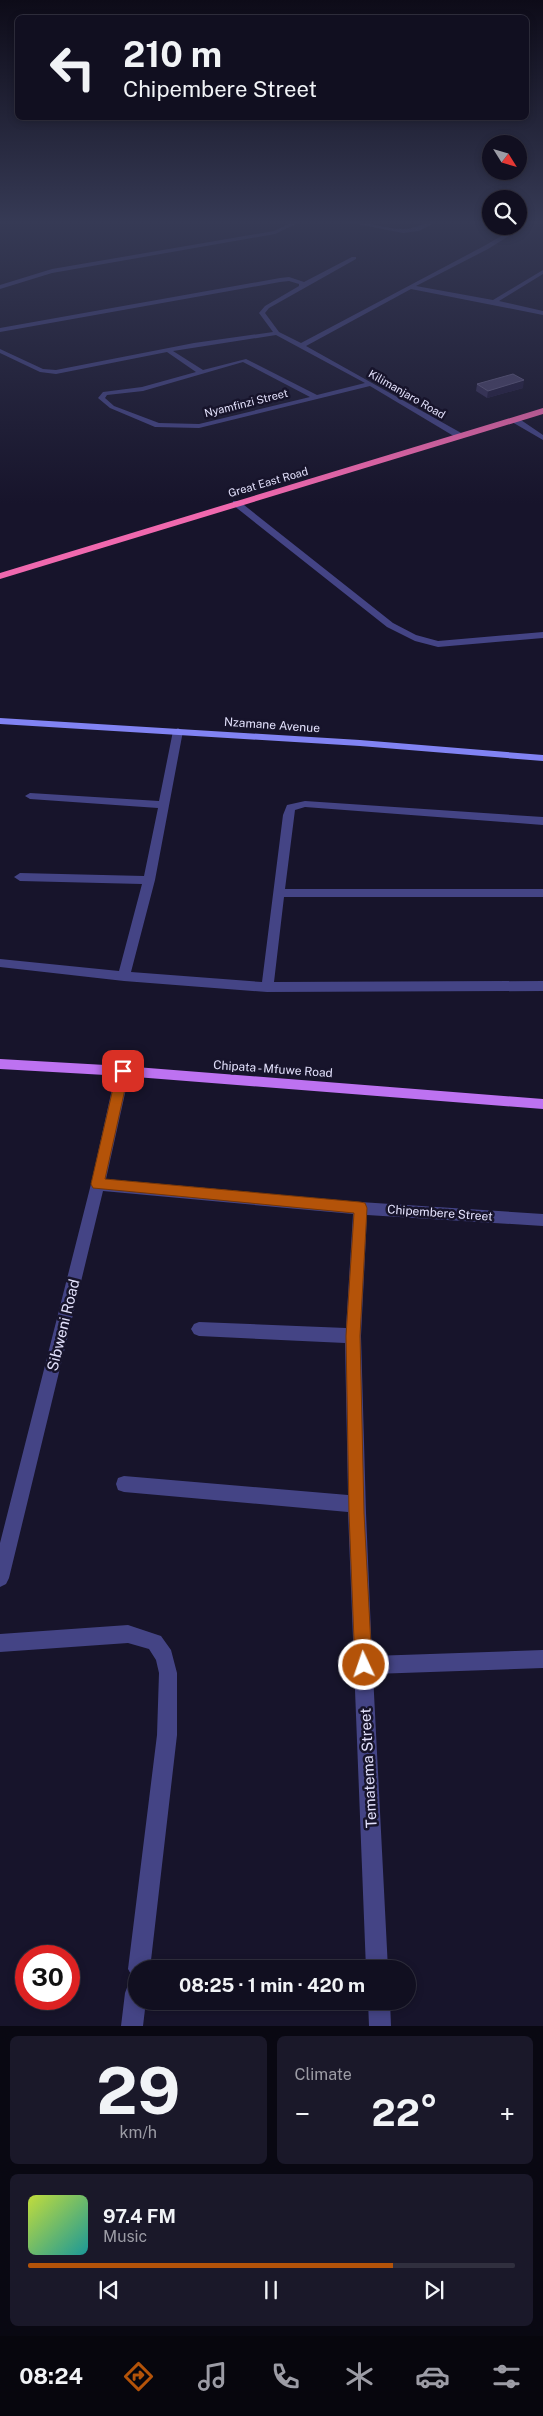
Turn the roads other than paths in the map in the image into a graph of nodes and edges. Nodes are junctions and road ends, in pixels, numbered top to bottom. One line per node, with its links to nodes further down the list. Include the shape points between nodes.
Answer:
1 (81, 316): 4 (street)
2 (264, 316): 5 (street, Kilimanjaro Road)
3 (362, 316): 6 (street)
4 (0, 330)
5 (277, 333): 6 (street, Kilimanjaro Road); 8 (street)
6 (300, 346): 10 (street, Kilimanjaro Road)
7 (0, 351): 8 (street, via 42,371 56,372)
8 (169, 351): 9 (street)
9 (200, 371): 11 (street, via 249,361); 11 (street, Nyamfinzi Street, via 143,389 111,392 101,398 104,403 158,425 199,426)
10 (370, 384): 11 (street, Nyamfinzi Street); 14 (street, Kilimanjaro Road)
11 (317, 398)
12 (543, 411): 13 (highway, Great East Road)
13 (515, 420): 14 (highway, Great East Road); 15 (street, via 532,427)
14 (460, 436): 16 (highway, Great East Road)
15 (543, 438)
16 (236, 502): 17 (highway, Great East Road); 18 (street, via 408,636 438,644)
17 (0, 576)
18 (543, 635)
19 (0, 721): 20 (street, Nzamane Avenue)
20 (178, 731): 21 (street, Nzamane Avenue); 23 (street)
21 (543, 758)
22 (30, 796): 23 (street)
23 (163, 805): 26 (street)
24 (543, 821): 27 (street, via 298,804 291,807 288,815)
25 (20, 877): 26 (street)
26 (148, 880): 30 (street)
27 (277, 893): 28 (street); 32 (street)
28 (543, 893)
29 (0, 963): 30 (street)
30 (124, 976): 32 (street)
31 (543, 986): 32 (street)
32 (267, 987)
33 (0, 1064): 34 (main road, Chipata - Mfuwe Road)
34 (123, 1071): 35 (main road, Chipata - Mfuwe Road); 36 (street, Sibweni Road)
35 (543, 1104)
36 (98, 1184): 37 (street, Chipembere Street); 43 (street, Sibweni Road)
37 (360, 1208): 38 (street, Chipembere Street); 40 (street, Tematema Street)
38 (543, 1220)
39 (199, 1329): 40 (street)
40 (353, 1336): 42 (street, Tematema Street)
41 (124, 1484): 42 (street)
42 (357, 1504): 46 (street, Tematema Street)
43 (0, 1578)
44 (0, 1643): 47 (street, via 128,1634 155,1642 165,1656 168,1673 167,1735)
45 (543, 1659): 46 (street)
46 (364, 1665): 48 (street, Tematema Street)
47 (140, 1960)
48 (377, 1960)
49 (134, 2010): 51 (street)
50 (379, 2010): 52 (street)
51 (132, 2026)
52 (380, 2026)

